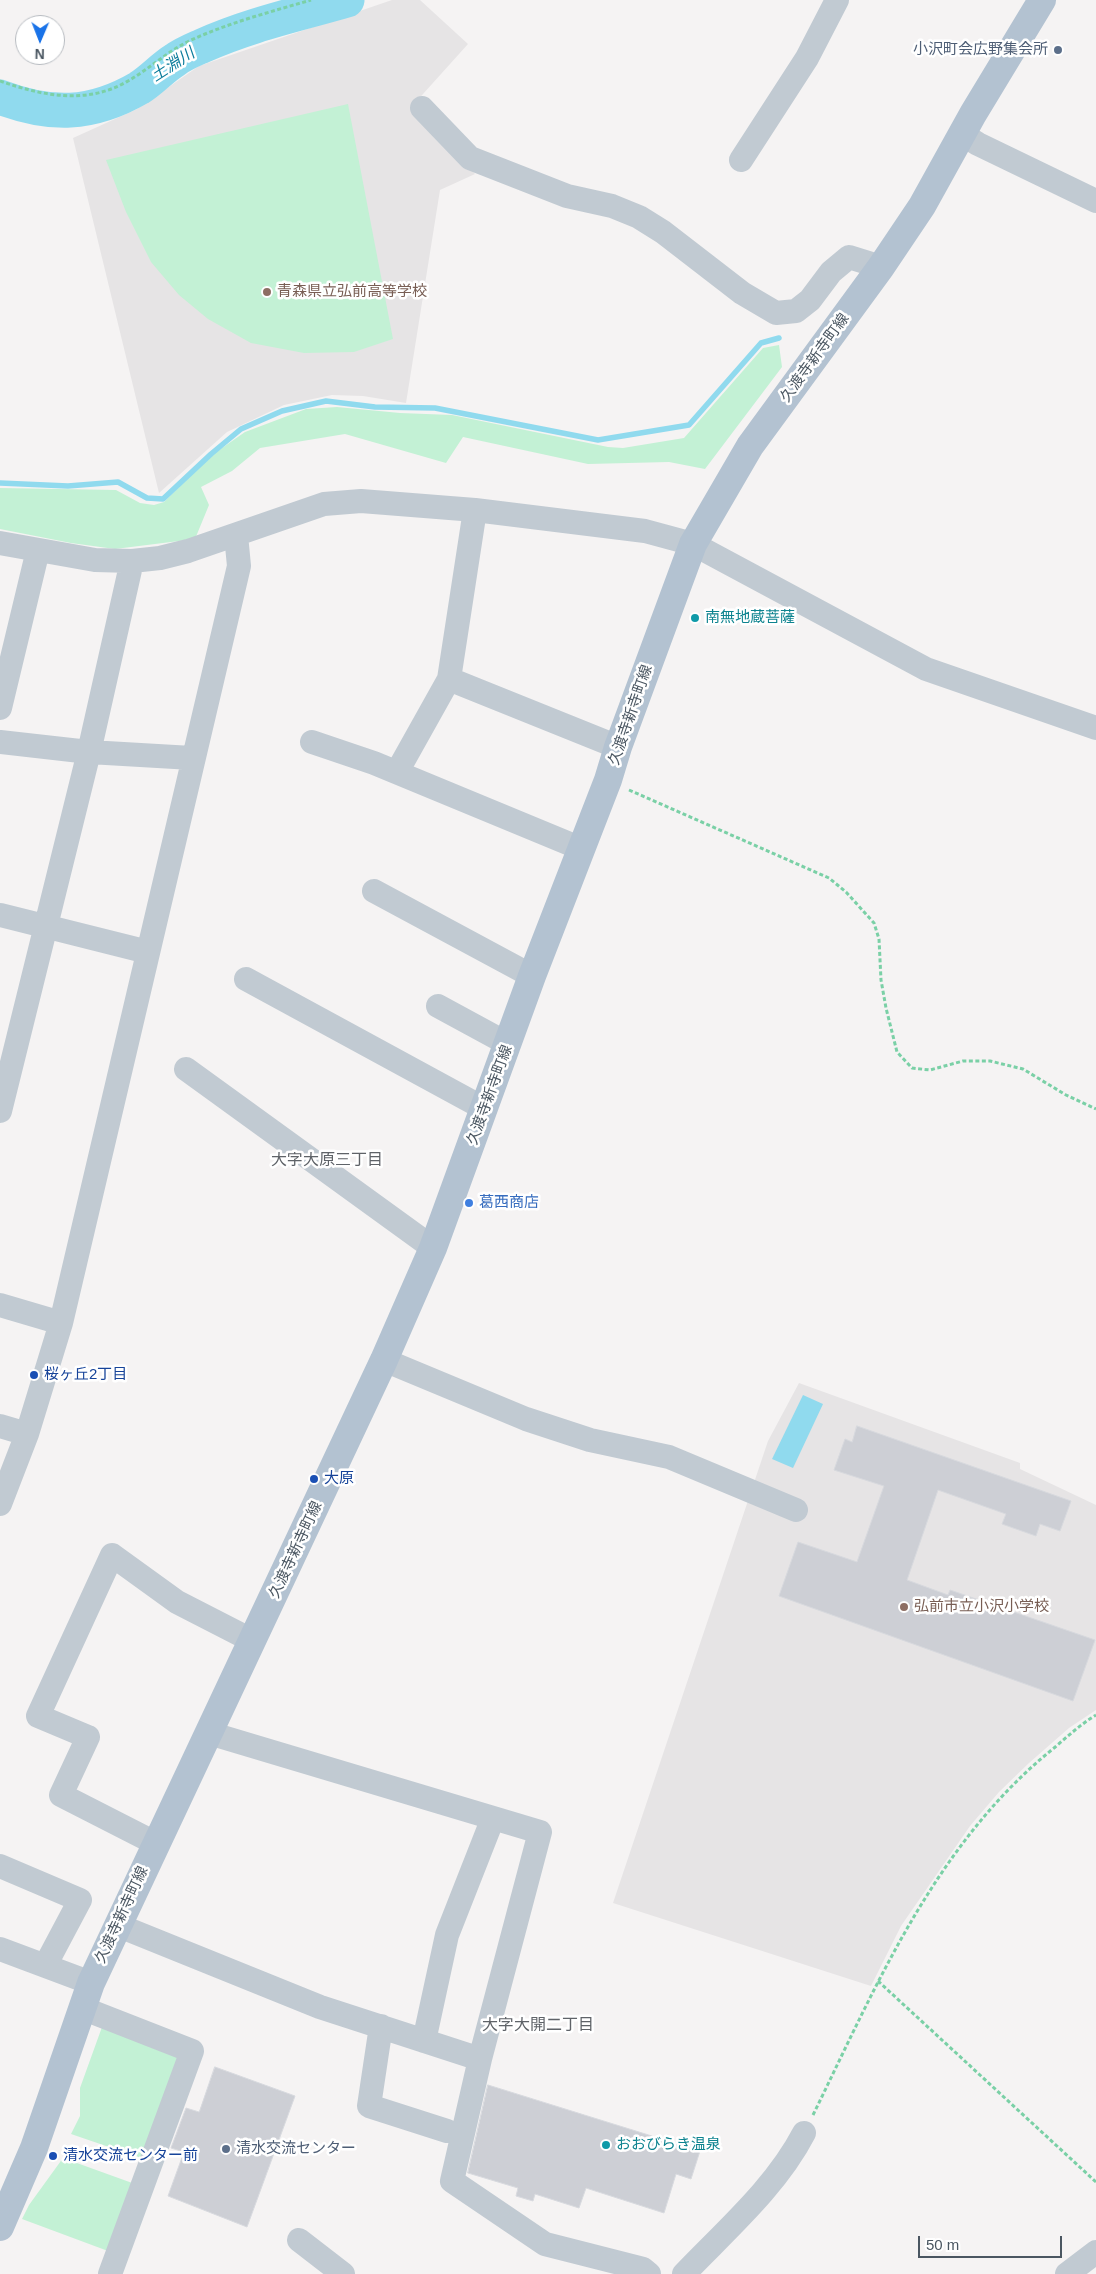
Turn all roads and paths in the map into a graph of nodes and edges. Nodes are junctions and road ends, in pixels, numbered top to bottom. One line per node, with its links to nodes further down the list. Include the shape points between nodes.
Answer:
1 (311, 0): 4 (path, via 222,27 187,42 127,82 98,95 41,94)
2 (837, 0): 7 (street, via 807,58)
3 (1042, 0): 6 (main road, 久渡寺新寺町線)
4 (0, 81)
5 (422, 108): 9 (street, via 470,158 567,196 612,206 640,217 742,293 776,313 796,311 849,257)
6 (962, 134): 8 (street); 9 (main road, 久渡寺新寺町線, via 922,206)
7 (741, 160)
8 (1096, 201)
9 (881, 268): 13 (main road, 久渡寺新寺町線, via 750,446)
10 (475, 510): 11 (street, via 361,501 324,504); 13 (street, via 645,531); 16 (street)
11 (236, 535): 15 (street, via 188,551); 23 (street, via 239,566)
12 (0, 543): 14 (street)
13 (693, 544): 18 (street, via 926,669); 21 (main road, 久渡寺新寺町線)
14 (38, 550): 15 (street, via 95,560); 17 (street)
15 (132, 561): 22 (street)
16 (449, 679): 21 (street); 24 (street)
17 (0, 708)
18 (1096, 728)
19 (0, 742): 22 (street)
20 (312, 742): 24 (street)
21 (618, 747): 25 (main road, 久渡寺新寺町線)
22 (89, 752): 23 (street); 29 (street)
23 (192, 758): 30 (street)
24 (398, 772): 26 (street)
25 (608, 780): 26 (main road, 久渡寺新寺町線); 37 (path, via 821,874 846,892 874,922 879,938 881,980 897,1052 912,1068 930,1070 963,1061 990,1061 1023,1069)
26 (582, 848): 31 (main road, 久渡寺新寺町線)
27 (374, 891): 31 (street)
28 (0, 915): 29 (street)
29 (44, 926): 30 (street); 38 (street)
30 (148, 952): 41 (street)
31 (532, 976): 34 (main road, 久渡寺新寺町線)
32 (246, 980): 36 (street)
33 (438, 1006): 34 (street)
34 (508, 1044): 36 (main road, 久渡寺新寺町線)
35 (186, 1069): 39 (street)
36 (485, 1109): 39 (main road, 久渡寺新寺町線)
37 (1096, 1109)
38 (0, 1111)
39 (433, 1248): 42 (main road, 久渡寺新寺町線)
40 (0, 1304): 41 (street)
41 (61, 1323): 44 (street)
42 (384, 1360): 46 (street, via 535,1422 590,1440 669,1457); 47 (main road, 久渡寺新寺町線)
43 (0, 1426): 44 (street)
44 (27, 1434): 45 (street)
45 (0, 1504)
46 (796, 1510)
47 (253, 1642): 49 (main road, 久渡寺新寺町線); 51 (street, via 177,1602 112,1555 38,1716 88,1736 60,1795)
48 (1096, 1715): 56 (path, via 1030,1767 971,1830 936,1880)
49 (209, 1733): 50 (street); 51 (main road, 久渡寺新寺町線)
50 (493, 1818): 60 (street, via 447,1934); 61 (street, via 540,1832)
51 (155, 1843): 53 (main road, 久渡寺新寺町線)
52 (0, 1866): 55 (street, via 80,1900)
53 (117, 1925): 57 (main road, 久渡寺新寺町線); 59 (street, via 320,2007)
54 (0, 1949): 55 (street)
55 (45, 1966): 57 (street)
56 (878, 1981): 63 (path); 64 (path)
57 (91, 1983): 58 (main road, 久渡寺新寺町線)
58 (82, 2008): 65 (main road, 久渡寺新寺町線, via 34,2148); 68 (street, via 192,2051)
59 (381, 2026): 60 (street); 62 (street, via 369,2106)
60 (424, 2041): 61 (street)
61 (480, 2059): 70 (street, via 452,2182 545,2244 643,2269)
62 (447, 2131)
63 (804, 2133): 71 (street, via 794,2153 759,2196)
64 (1096, 2182)
65 (0, 2227)
66 (299, 2240): 69 (street)
67 (1096, 2252): 72 (street)
68 (110, 2274)
69 (343, 2274)
70 (649, 2274)
71 (684, 2274)
72 (1067, 2274)

